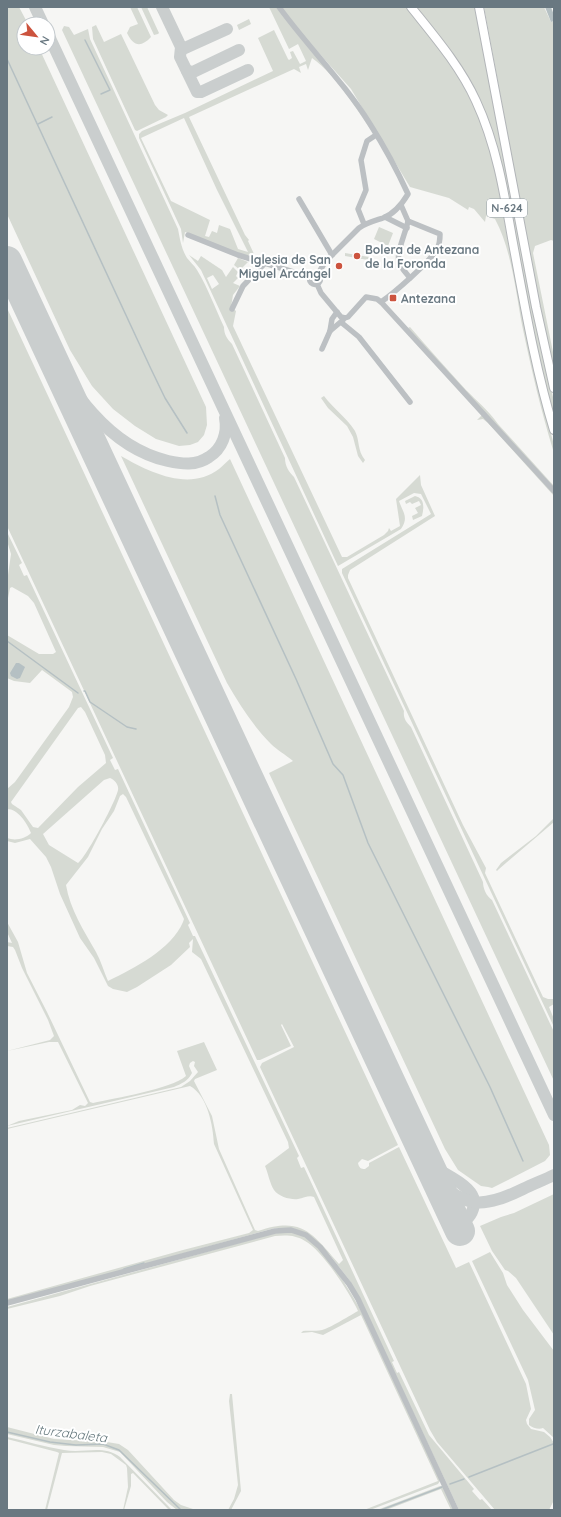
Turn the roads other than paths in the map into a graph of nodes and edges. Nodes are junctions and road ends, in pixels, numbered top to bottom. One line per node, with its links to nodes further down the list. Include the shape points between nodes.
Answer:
1 (279, 7): 4 (street, via 338,79)
2 (411, 7): 26 (highway, N-624, via 460,72 476,100 491,140 503,187 536,358)
3 (479, 7): 24 (highway, N-624, via 536,307)
4 (376, 136): 6 (street, via 408,194); 9 (street, via 367,141 361,160 366,190 358,209)
5 (299, 199): 12 (street)
6 (401, 205): 7 (street); 8 (street)
7 (385, 218): 9 (street); 10 (street)
8 (408, 220): 10 (street); 16 (street, via 440,234 437,248 431,258)
9 (364, 224): 12 (street)
10 (407, 228): 16 (street, via 398,254 399,262)
11 (188, 235): 13 (street)
12 (332, 255): 14 (street)
13 (264, 264): 15 (street); 19 (street, via 243,286)
14 (318, 274): 15 (street); 17 (street, via 321,281)
15 (310, 277): 17 (street, via 311,283)
16 (410, 278): 18 (street)
17 (317, 284): 20 (street, via 321,293)
18 (381, 302): 21 (street, via 377,298 366,297); 27 (street)
19 (232, 309)
20 (338, 312): 21 (street); 22 (street, via 332,319)
21 (343, 321): 22 (street); 25 (street, via 359,337)
22 (330, 331): 23 (street)
23 (322, 349)
24 (554, 388)
25 (410, 402)
26 (554, 430)
27 (554, 491)
28 (7, 1303): 29 (street, via 275,1231 291,1230 306,1235 335,1265 358,1299)
29 (456, 1510)

